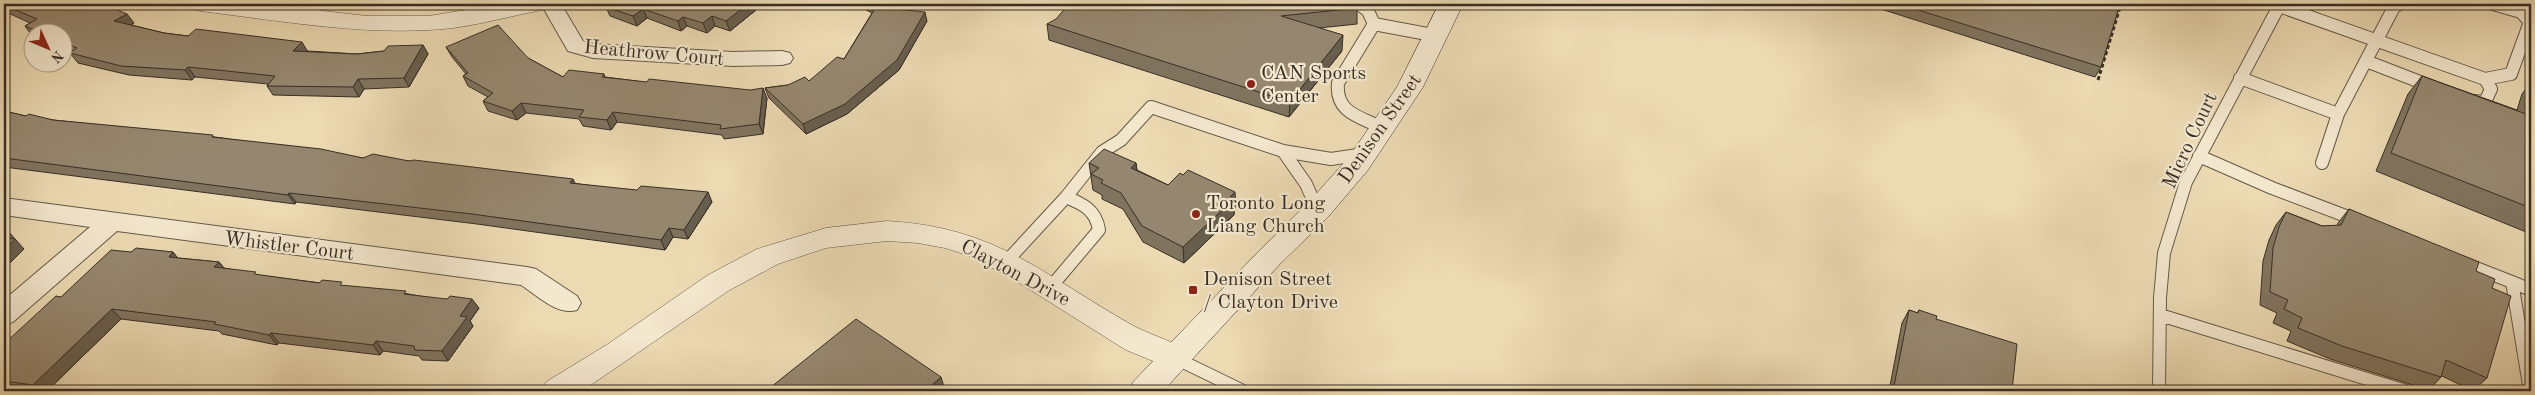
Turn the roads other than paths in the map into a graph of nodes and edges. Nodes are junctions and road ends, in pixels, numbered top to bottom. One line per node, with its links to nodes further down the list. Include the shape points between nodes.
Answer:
1 (200, 4): 9 (street)
2 (537, 4): 9 (street, via 429,23 367,23)
3 (551, 4): 13 (street, Heathrow Court, via 575,46 593,51 733,59)
4 (1359, 4): 10 (lane, via 1368,11)
5 (1451, 4): 11 (street, Denison Street)
6 (2398, 4): 12 (lane)
7 (2493, 4): 16 (lane, via 2520,12 2530,22 2511,74)
8 (2279, 5): 12 (lane); 15 (lane, Micro Court)
9 (308, 10)
10 (1374, 24): 11 (lane); 20 (lane, via 1338,83 1337,94 1345,110)
11 (1438, 36): 20 (street, Denison Street, via 1404,98)
12 (2377, 40): 14 (lane); 16 (lane)
13 (782, 58)
14 (2366, 61): 17 (lane); 19 (lane)
15 (2240, 78): 19 (lane); 23 (lane, Micro Court)
16 (2485, 80): 18 (lane, via 2491,89 2485,102)
17 (2444, 91)
18 (2462, 98)
19 (2338, 114): 24 (lane)
20 (1383, 128): 22 (street, Denison Street)
21 (1283, 151): 22 (lane, via 1331,159); 25 (lane, via 1151,107 1121,140 1102,152); 27 (lane, via 1306,184)
22 (1365, 154): 27 (street, Denison Street)
23 (2199, 156): 29 (lane); 37 (lane, Micro Court, via 2186,182 2164,253)
24 (2322, 163)
25 (1066, 197): 31 (lane); 33 (lane, via 1091,209 1098,218 1099,230)
26 (4, 207): 28 (street, Whistler Court)
27 (1318, 211): 38 (street, Denison Street)
28 (111, 222): 35 (street, Whistler Court, via 527,276); 36 (street)
29 (2369, 225)
30 (2449, 257): 32 (lane)
31 (1006, 262): 33 (street, Clayton Drive); 39 (street, Clayton Drive, via 951,238 883,230 829,236 789,247 732,275 612,358)
32 (2512, 282): 34 (lane); 44 (lane)
33 (1050, 288): 38 (street, Clayton Drive, via 1137,342)
34 (2531, 290)
35 (568, 303)
36 (4, 315)
37 (2160, 315): 42 (lane, Micro Court); 43 (lane)
38 (1175, 358): 40 (street, Denison Street); 41 (lane)
39 (557, 391)
40 (1144, 391)
41 (1243, 391)
42 (2159, 391)
43 (2406, 391)
44 (2530, 391)

